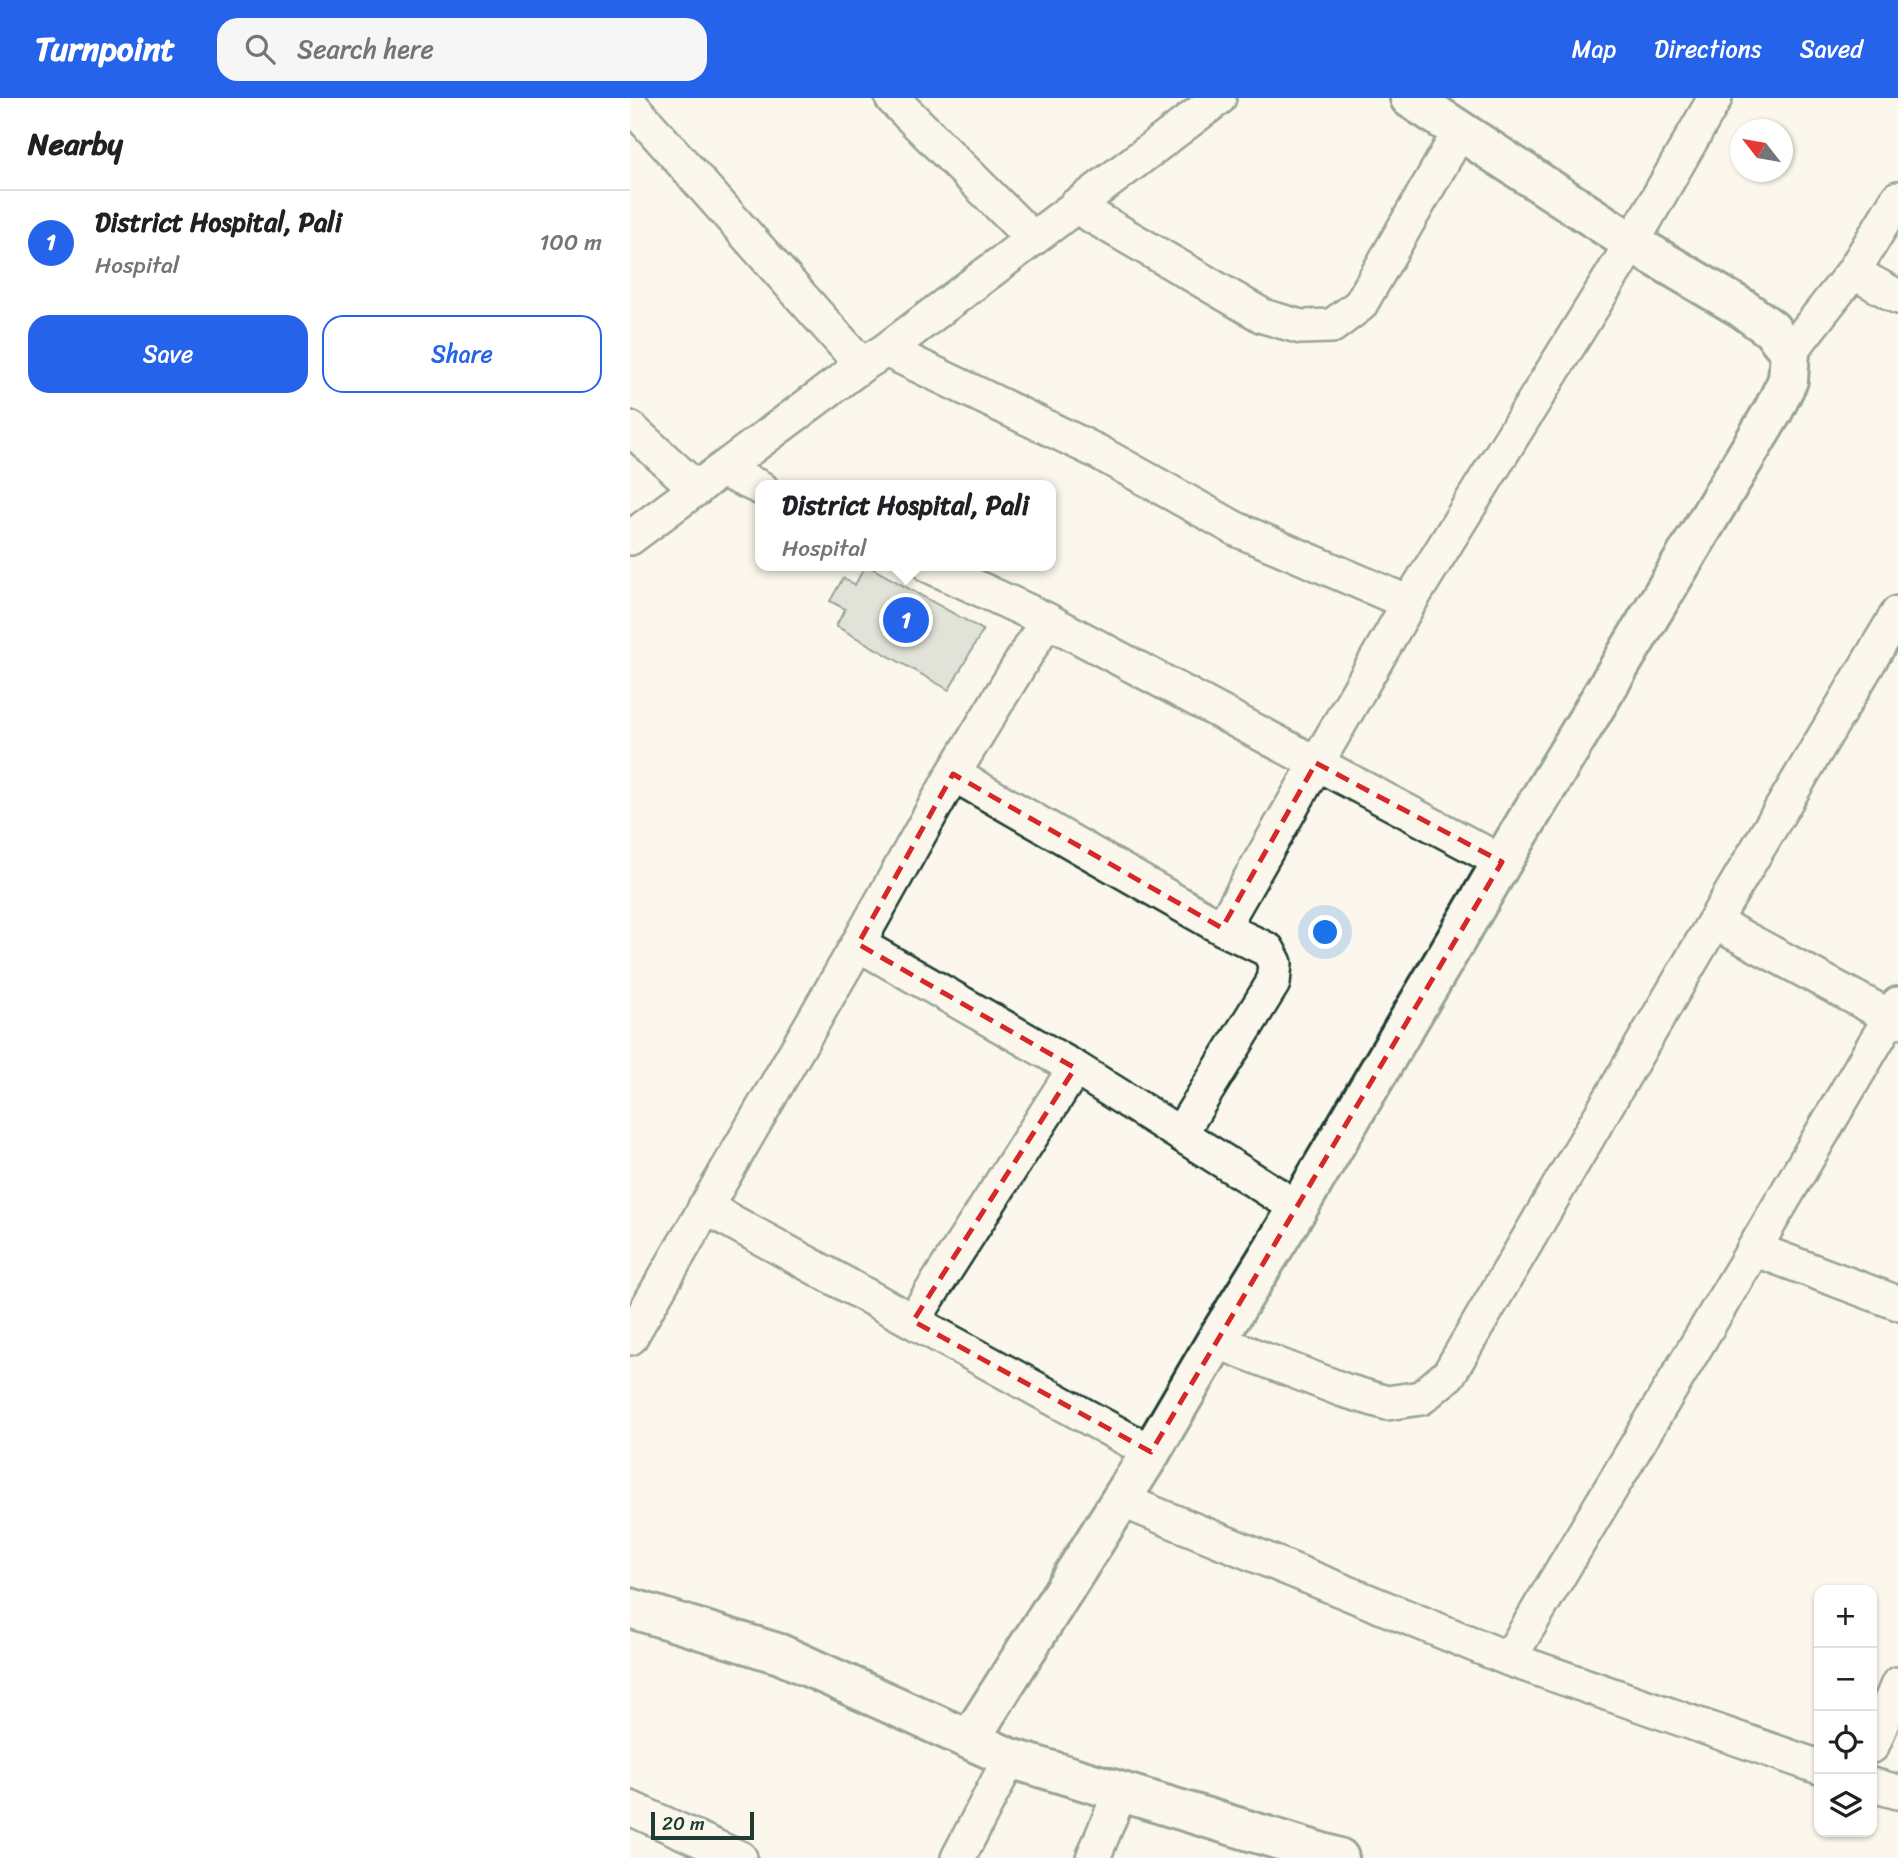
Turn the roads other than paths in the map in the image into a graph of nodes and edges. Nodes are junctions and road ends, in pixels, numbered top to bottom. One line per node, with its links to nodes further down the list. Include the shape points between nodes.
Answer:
1 (892, 98): 9 (street)
2 (1219, 98): 8 (street)
3 (1410, 98): 6 (street)
4 (1715, 98): 10 (street)
5 (630, 104): 14 (street)
6 (1460, 131): 8 (street, via 1360,305 1332,326 1301,327 1263,316); 10 (street)
7 (1898, 198): 11 (street)
8 (1075, 206): 9 (street)
9 (1032, 238): 14 (street)
10 (1632, 243): 13 (street, via 1742,308 1771,329); 20 (street)
11 (1853, 272): 12 (street); 13 (street)
12 (1898, 298)
13 (1790, 352): 25 (street, via 1788,380 1773,411)
14 (874, 358): 16 (street); 20 (street, via 1098,452 1236,529)
15 (630, 428): 16 (street)
16 (710, 480): 17 (street); 18 (street)
17 (755, 487)
18 (630, 538)
19 (941, 571): 22 (street)
20 (1409, 603): 23 (street)
21 (1898, 613): 26 (street)
22 (1047, 620): 23 (street); 24 (street)
23 (1316, 763): 25 (street); 27 (street)
24 (953, 774): 27 (street); 28 (street)
25 (1502, 862): 33 (street)
26 (1714, 922): 29 (street); 38 (street, via 1449,1374 1421,1398 1388,1403)
27 (1222, 928): 31 (street, via 1268,950 1275,963 1273,983)
28 (858, 944): 30 (street); 32 (street)
29 (1895, 1014): 34 (street)
30 (1075, 1068): 31 (street); 36 (street)
31 (1180, 1134): 33 (street)
32 (705, 1207): 36 (street); 37 (street)
33 (1298, 1208): 38 (street)
34 (1754, 1249): 35 (street); 42 (street)
35 (1898, 1303)
36 (913, 1321): 39 (street)
37 (630, 1338)
38 (1216, 1341): 39 (street)
39 (1151, 1452): 40 (street)
40 (1121, 1500): 42 (street); 45 (street)
41 (630, 1608): 45 (street, via 780,1654)
42 (1509, 1659): 47 (street)
43 (1898, 1684): 44 (street)
44 (1877, 1734)
45 (970, 1739): 46 (street)
46 (1010, 1758): 50 (street); 54 (street)
47 (1814, 1765)
48 (1877, 1786): 49 (street)
49 (1898, 1792)
50 (1120, 1793): 52 (street); 55 (street)
51 (630, 1808): 53 (street)
52 (1327, 1856)
53 (740, 1858)
54 (958, 1858)
55 (1093, 1858)

